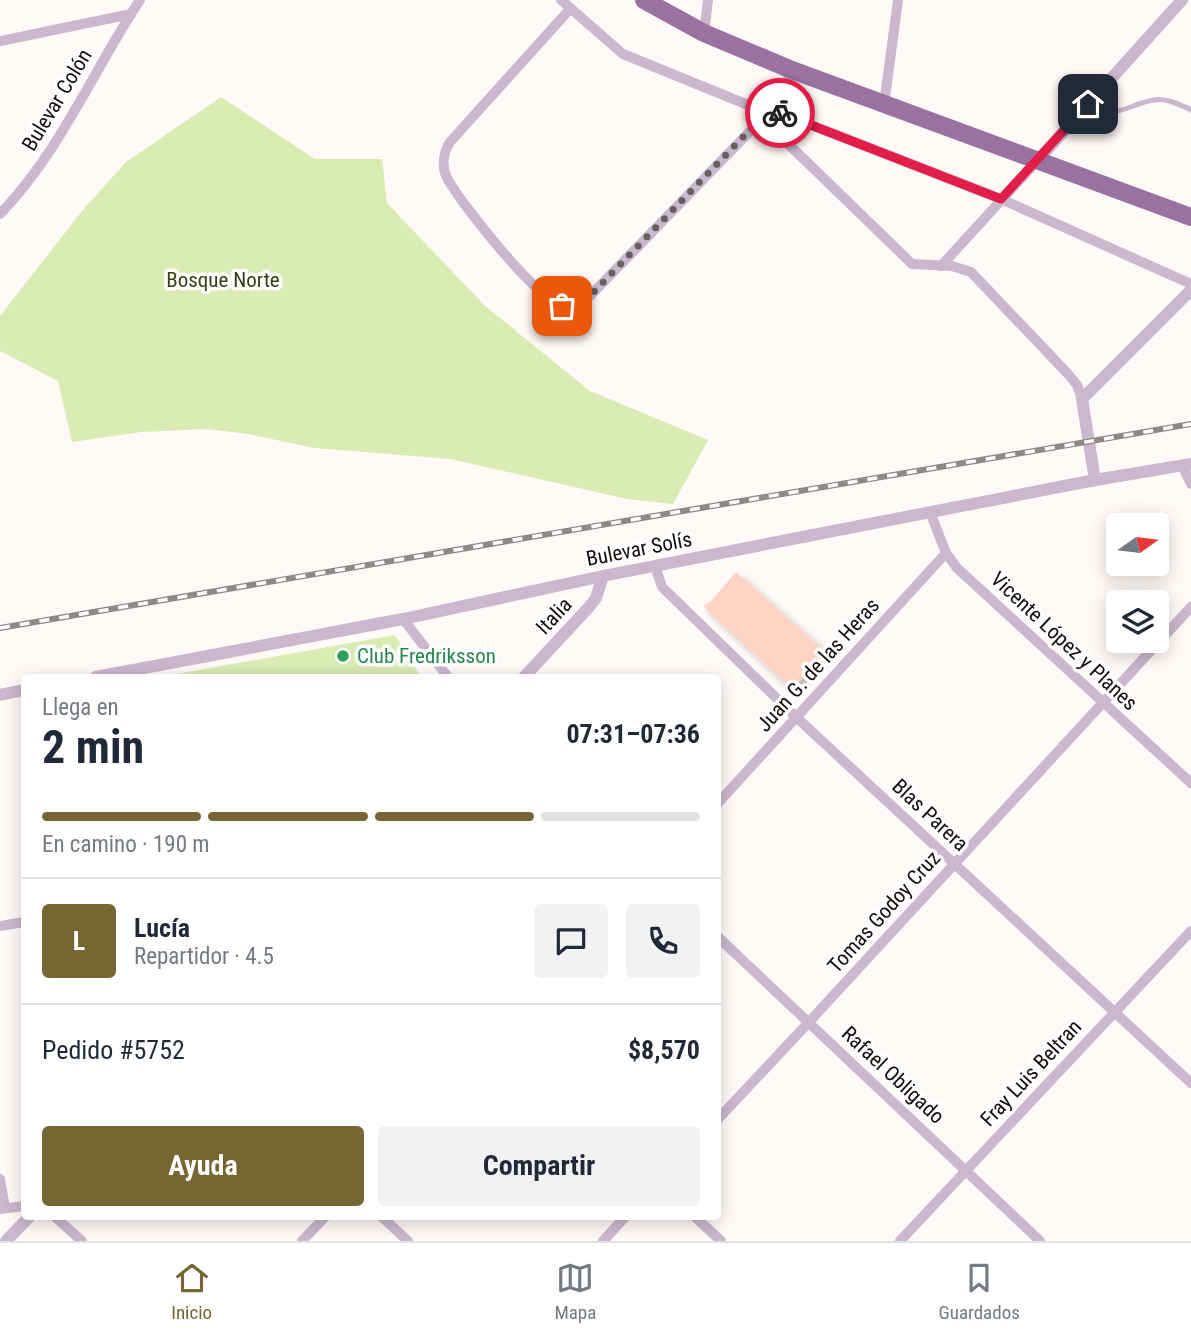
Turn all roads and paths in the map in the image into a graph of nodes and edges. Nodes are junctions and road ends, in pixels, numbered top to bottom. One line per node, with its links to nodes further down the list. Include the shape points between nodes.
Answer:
1 (140, 0): 8 (street, Bulevar Colón)
2 (561, 0): 7 (street)
3 (644, 0): 9 (highway)
4 (708, 0): 9 (street)
5 (898, 0): 14 (street)
6 (1182, 0): 13 (street)
7 (570, 9): 12 (street, via 623,54); 17 (street, via 450,142 443,162 446,177 479,223 548,298 572,307 587,299)
8 (131, 14): 10 (street); 20 (street, Bulevar Colón, via 43,163)
9 (704, 33): 11 (highway)
10 (0, 41)
11 (792, 69): 14 (highway); 15 (street)
12 (748, 104): 15 (street); 17 (street)
13 (1088, 104): 16 (lane, via 1109,113 1164,100); 18 (street)
14 (884, 105): 18 (highway)
15 (770, 109): 17 (street); 19 (street)
16 (1191, 110)
17 (761, 120): 22 (street, via 912,264)
18 (1038, 160): 19 (street); 21 (highway)
19 (1001, 199): 22 (street); 23 (street)
20 (0, 214)
21 (1191, 217)
22 (941, 266): 25 (street, via 971,272 1069,375)
23 (1191, 285)
24 (1191, 290): 25 (street)
25 (1083, 399): 27 (street)
26 (1186, 464): 27 (street, Bulevar Solís); 28 (street)
27 (1095, 480): 29 (street, Bulevar Solís)
28 (1191, 484)
29 (930, 512): 30 (street, Vicente López y Planes); 31 (street, Bulevar Solís)
30 (946, 553): 40 (street, Vicente López y Planes); 41 (street, Juan G. de las Heras)
31 (655, 566): 32 (street, Bulevar Solís); 41 (street, Blas Parera, via 663,587)
32 (603, 576): 34 (street, Bulevar Solís); 37 (street, Italia, via 590,606)
33 (1191, 607): 40 (street, Tomas Godoy Cruz)
34 (403, 619): 35 (street, Bulevar Solís); 36 (street)
35 (114, 674)
36 (446, 674)
37 (527, 674)
38 (21, 691): 39 (street)
39 (0, 695)
40 (1102, 703): 42 (street, Vicente López y Planes); 44 (street, Tomas Godoy Cruz)
41 (796, 717): 43 (street, Juan G. de las Heras); 44 (street, Blas Parera)
42 (1191, 783)
43 (721, 800)
44 (954, 864): 49 (street, Blas Parera); 50 (street, Tomas Godoy Cruz)
45 (21, 922): 46 (street)
46 (0, 926)
47 (1191, 932): 49 (street, Fray Luis Beltran)
48 (721, 940): 50 (street, Rafael Obligado)
49 (1114, 1012): 51 (street, Blas Parera); 53 (street, Fray Luis Beltran)
50 (809, 1022): 52 (street, Tomas Godoy Cruz); 53 (street, Rafael Obligado)
51 (1191, 1083)
52 (721, 1116)
53 (965, 1170): 69 (street, Fray Luis Beltran); 70 (street, Rafael Obligado)
54 (0, 1179): 56 (street)
55 (21, 1206): 56 (street)
56 (3, 1209)
57 (26, 1220): 63 (street)
58 (58, 1220): 64 (street)
59 (322, 1220): 65 (street)
60 (385, 1220): 66 (street)
61 (622, 1220): 67 (street)
62 (698, 1220): 68 (street)
63 (6, 1241)
64 (82, 1241)
65 (302, 1241)
66 (408, 1241)
67 (603, 1241)
68 (720, 1241)
69 (900, 1241)
70 (1040, 1241)

